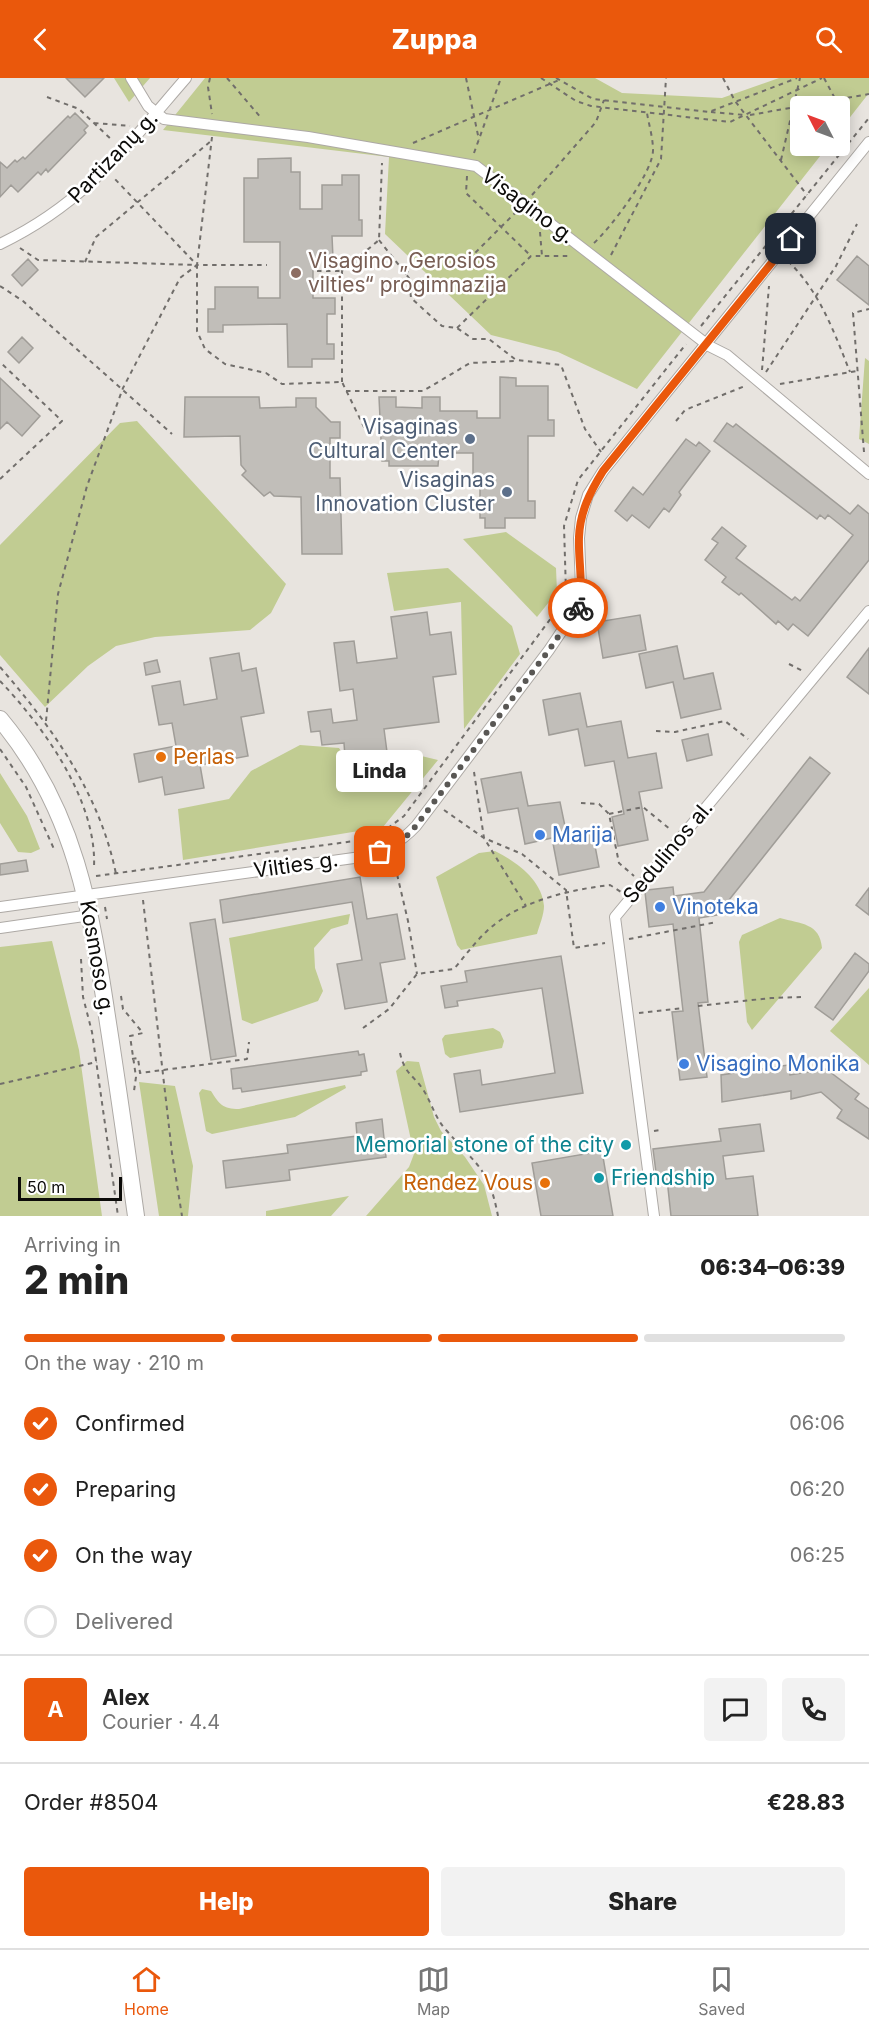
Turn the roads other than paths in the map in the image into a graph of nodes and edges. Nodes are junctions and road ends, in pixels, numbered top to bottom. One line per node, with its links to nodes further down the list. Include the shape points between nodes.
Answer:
1 (131, 78): 3 (street)
2 (186, 78): 3 (street, Partizanų g.)
3 (155, 113): 5 (street, Partizanų g., via 106,169 52,216); 6 (street, Visagino g., via 164,119 476,166)
4 (869, 142): 6 (street, Vilties g.)
5 (4, 242)
6 (706, 344): 7 (street, Visagino g., via 727,355); 10 (street, Vilties g., via 588,495 579,538 578,607 416,826 391,848 361,857)
7 (869, 474)
8 (869, 611): 15 (street, Sedulinos al., via 615,917)
9 (0, 719): 10 (main road, Kosmoso g., via 43,783)
10 (94, 893): 11 (street, Vilties g.); 12 (main road, Kosmoso g.)
11 (0, 907)
12 (91, 915): 13 (street); 14 (main road, Kosmoso g.)
13 (0, 928)
14 (136, 1216)
15 (654, 1216)

